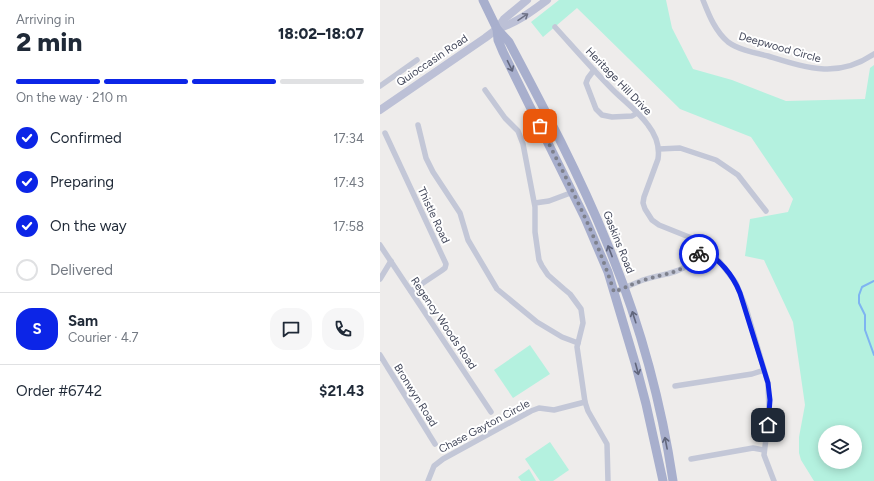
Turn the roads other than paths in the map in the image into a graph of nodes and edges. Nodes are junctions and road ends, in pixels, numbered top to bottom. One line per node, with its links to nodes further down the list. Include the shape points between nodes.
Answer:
1 (483, 0): 6 (main road, Gaskins Road)
2 (527, 0): 6 (main road, Quioccasin Road, via 504,19)
3 (547, 0): 6 (main road, Quioccasin Road, one-way to 3, via 521,19)
4 (703, 0): 7 (street, Deepwood Circle, via 718,32 732,44 746,50 822,70 846,68)
5 (555, 27): 9 (street, Heritage Hill Drive)
6 (497, 29): 12 (main road, Quioccasin Road); 17 (main road, Gaskins Road, one-way to 17, via 503,52); 24 (main road, Gaskins Road, one-way to 6, via 608,244 577,175 509,42)
7 (874, 54)
8 (417, 60): 10 (street)
9 (594, 70): 13 (street, Heritage Hill Drive); 13 (street, via 586,83 596,109 602,115 612,117 632,116)
10 (380, 86)
11 (485, 90): 18 (street, via 518,131 523,144)
12 (380, 110)
13 (637, 113): 16 (street, Heritage Hill Drive, via 648,125)
14 (418, 125): 27 (street, via 426,158 460,213 468,240 497,289 538,322 562,337)
15 (385, 133): 25 (street, Thistle Road, via 446,264 445,268)
16 (659, 149): 19 (street, via 680,148 716,160 738,175); 21 (street, via 645,191 645,209 659,225 689,237)
17 (573, 192): 18 (street, via 549,201); 26 (main road, Gaskins Road)
18 (534, 203): 27 (street, via 539,260 548,275 570,294 581,309 583,323)
19 (766, 211)
20 (380, 245): 22 (street, Regency Woods Road)
21 (703, 249): 24 (street, via 680,270); 29 (street, via 720,262 736,283)
22 (391, 262): 23 (street); 25 (street, Regency Woods Road)
23 (380, 278)
24 (624, 288): 26 (street); 39 (main road, Gaskins Road, one-way to 24, via 657,399)
25 (411, 291): 32 (street, Regency Woods Road)
26 (614, 292): 38 (main road, Gaskins Road, one-way to 38, via 646,404)
27 (578, 343): 31 (street)
28 (380, 355): 33 (street, Bronwyn Road)
29 (764, 370): 30 (street); 34 (street, via 770,400)
30 (674, 386)
31 (585, 402): 36 (street, Chase Gayton Circle, via 554,410 539,408 531,411 444,459 434,466); 37 (street, via 607,444)
32 (491, 412)
33 (435, 444)
34 (764, 450): 35 (street, via 752,448); 40 (street)
35 (691, 459)
36 (428, 481)
37 (608, 481)
38 (663, 481)
39 (673, 481)
40 (774, 481)

